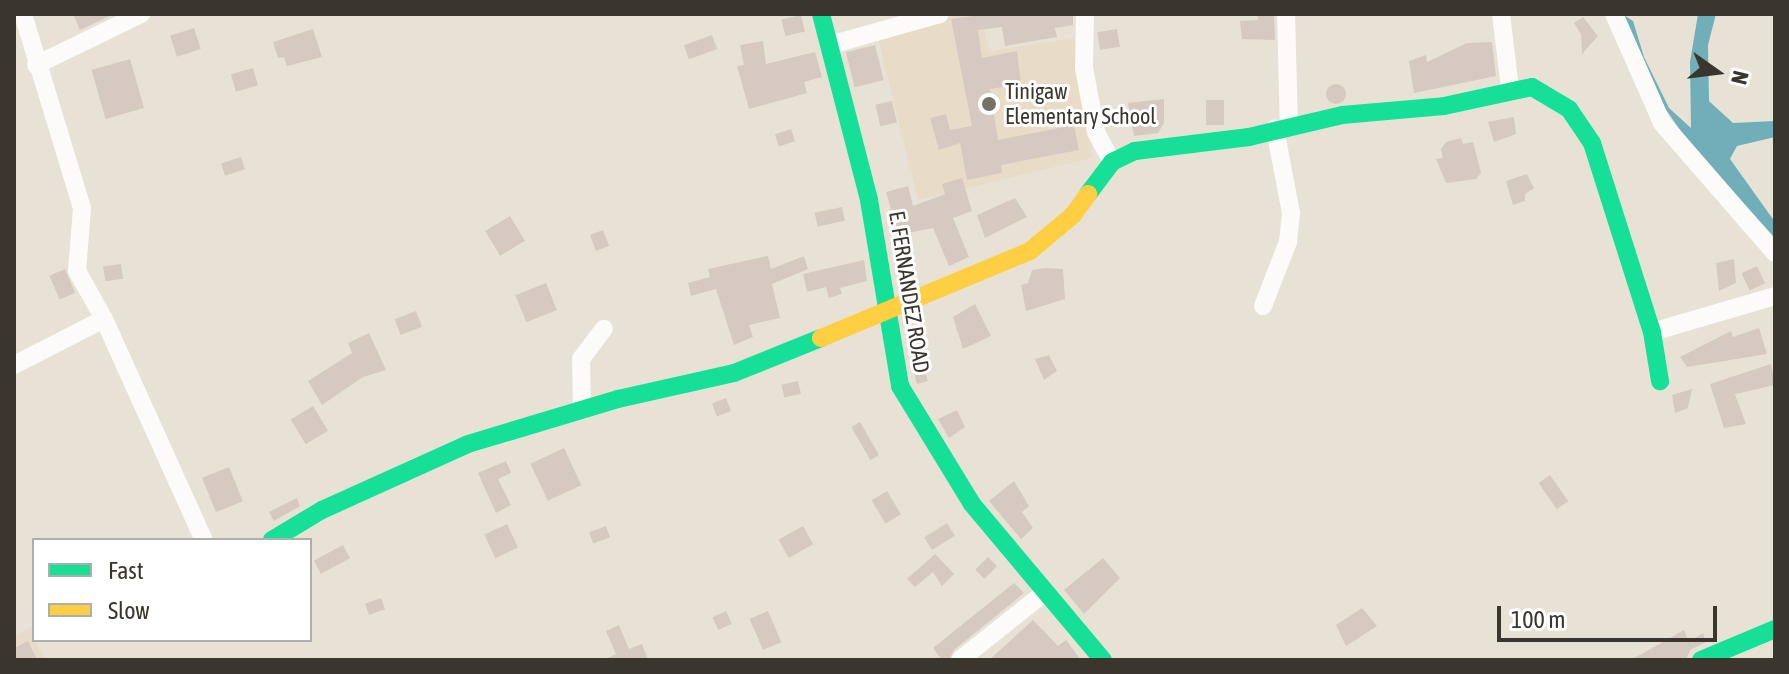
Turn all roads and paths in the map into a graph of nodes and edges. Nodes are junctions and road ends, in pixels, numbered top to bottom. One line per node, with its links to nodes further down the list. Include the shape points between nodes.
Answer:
1 (23, 14): 10 (street)
2 (141, 14): 10 (street)
3 (821, 14): 9 (street, E. FERNANDEZ ROAD)
4 (940, 14): 9 (street)
5 (1085, 14): 13 (street, via 1086,80 1096,132)
6 (1286, 14): 12 (street)
7 (1501, 14): 11 (street)
8 (1614, 14): 14 (street, via 1662,123)
9 (830, 45): 17 (street, E. FERNANDEZ ROAD)
10 (36, 65): 18 (street, via 82,208 77,271)
11 (1510, 88): 12 (street, via 1444,106); 20 (street, via 1532,87 1553,97 1569,109 1592,143)
12 (1282, 127): 13 (street, via 1249,137 1135,151); 16 (street, via 1291,213 1288,242)
13 (1112, 162): 17 (street, via 1073,215 1030,251)
14 (1775, 253)
15 (1775, 296): 20 (street)
16 (1263, 306)
17 (891, 312): 23 (street, via 734,373); 26 (street, E. FERNANDEZ ROAD, via 900,386 913,412 972,504)
18 (104, 319): 21 (street); 24 (street)
19 (604, 329): 23 (street, via 581,359)
20 (1652, 332): 22 (street)
21 (14, 365)
22 (1660, 381)
23 (582, 410): 25 (street, via 430,460)
24 (203, 538)
25 (275, 538)
26 (1044, 593): 28 (street, E. FERNANDEZ ROAD); 29 (street)
27 (1775, 629): 30 (street)
28 (1097, 658)
29 (961, 659)
30 (1701, 660)

